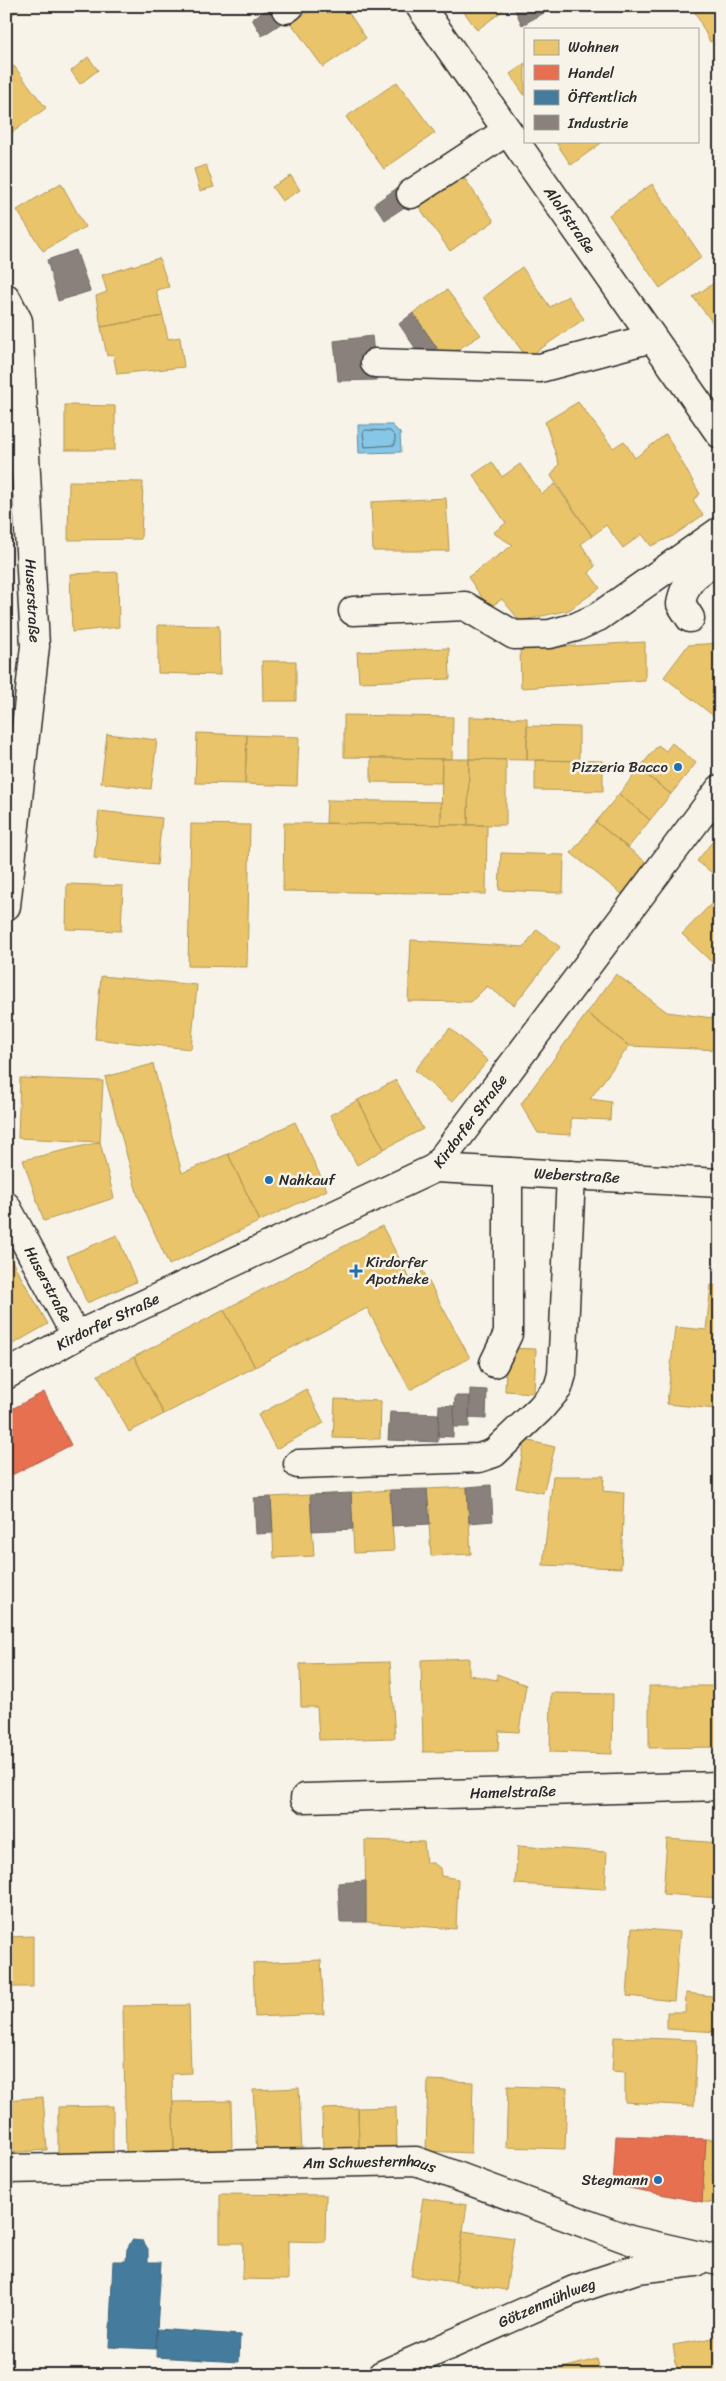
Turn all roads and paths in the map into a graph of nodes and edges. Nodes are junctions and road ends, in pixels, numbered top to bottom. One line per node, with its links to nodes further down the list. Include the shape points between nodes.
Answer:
1 (420, 6): 2 (street, Alolfstraße)
2 (507, 131): 3 (street); 5 (street, Alolfstraße)
3 (410, 194)
4 (6, 298): 13 (street, Huserstraße, via 18,322 35,646)
5 (652, 338): 6 (street, via 540,368); 7 (street, Alolfstraße)
6 (375, 363)
7 (720, 434)
8 (720, 532): 10 (street, via 598,617 550,634 514,635 465,606)
9 (720, 558): 11 (street, via 694,576 684,588 681,604)
10 (353, 611)
11 (690, 618)
12 (720, 789): 14 (street, Kirdorfer Straße)
13 (6, 906)
14 (435, 1168): 15 (street, Weberstraße); 19 (street, Kirdorfer Straße)
15 (508, 1172): 16 (street, Weberstraße); 20 (street, via 508,1334)
16 (571, 1175): 17 (street, Weberstraße); 22 (street, via 562,1374 558,1388 540,1409 494,1453 479,1458)
17 (720, 1183)
18 (6, 1206): 19 (street, Huserstraße)
19 (76, 1336): 21 (street, Kirdorfer Straße)
20 (494, 1363)
21 (6, 1375)
22 (298, 1464)
23 (720, 1786): 24 (street, Hamelstraße)
24 (305, 1798)
25 (6, 2169): 26 (street, Am Schwesternhaus, via 416,2160 630,2240)
26 (719, 2260): 27 (street, Götzenmühlweg, via 637,2269 574,2290)
27 (382, 2375)

